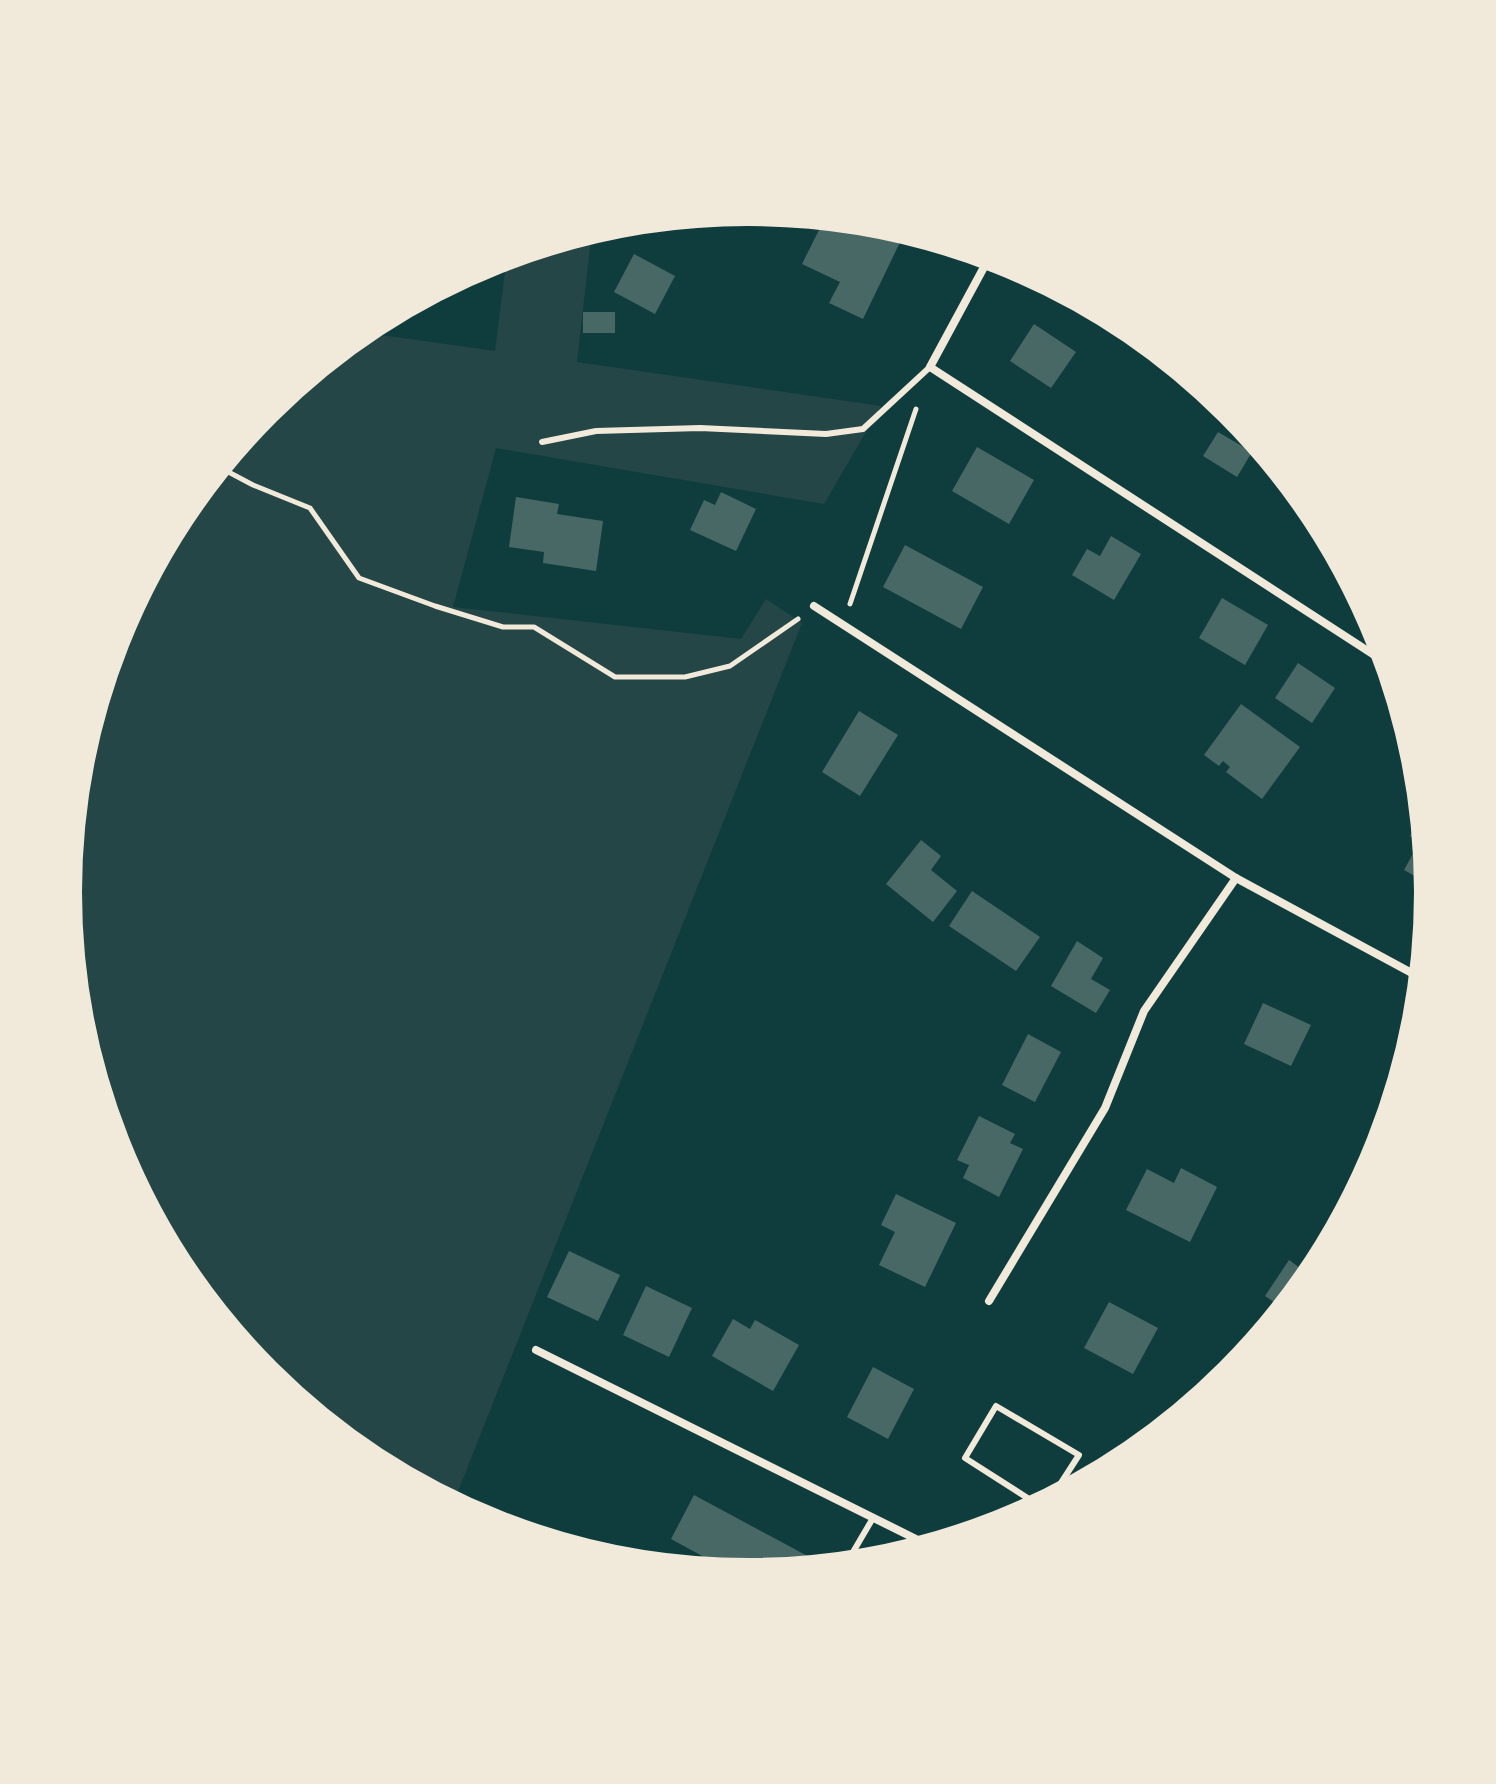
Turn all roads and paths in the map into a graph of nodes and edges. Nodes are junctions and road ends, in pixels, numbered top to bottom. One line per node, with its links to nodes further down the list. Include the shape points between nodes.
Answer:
1 (984, 267): 2 (street)
2 (930, 367): 3 (lane, via 863,429 826,434 700,428 596,431); 6 (path); 7 (street)
3 (542, 442)
4 (229, 472): 5 (path, via 310,508 359,578 503,627 534,627 615,677 685,677 730,666)
5 (814, 606): 6 (street)
6 (843, 625): 8 (street)
7 (1372, 654)
8 (1236, 878): 9 (street); 10 (street, via 1144,1011 1105,1108)
9 (1411, 972)
10 (989, 1301)
11 (536, 1350): 14 (street)
12 (1062, 1481): 13 (lane, via 1079,1455 996,1406 965,1458)
13 (1028, 1498)
14 (873, 1518): 15 (street); 16 (lane)
15 (915, 1538)
16 (854, 1551)

